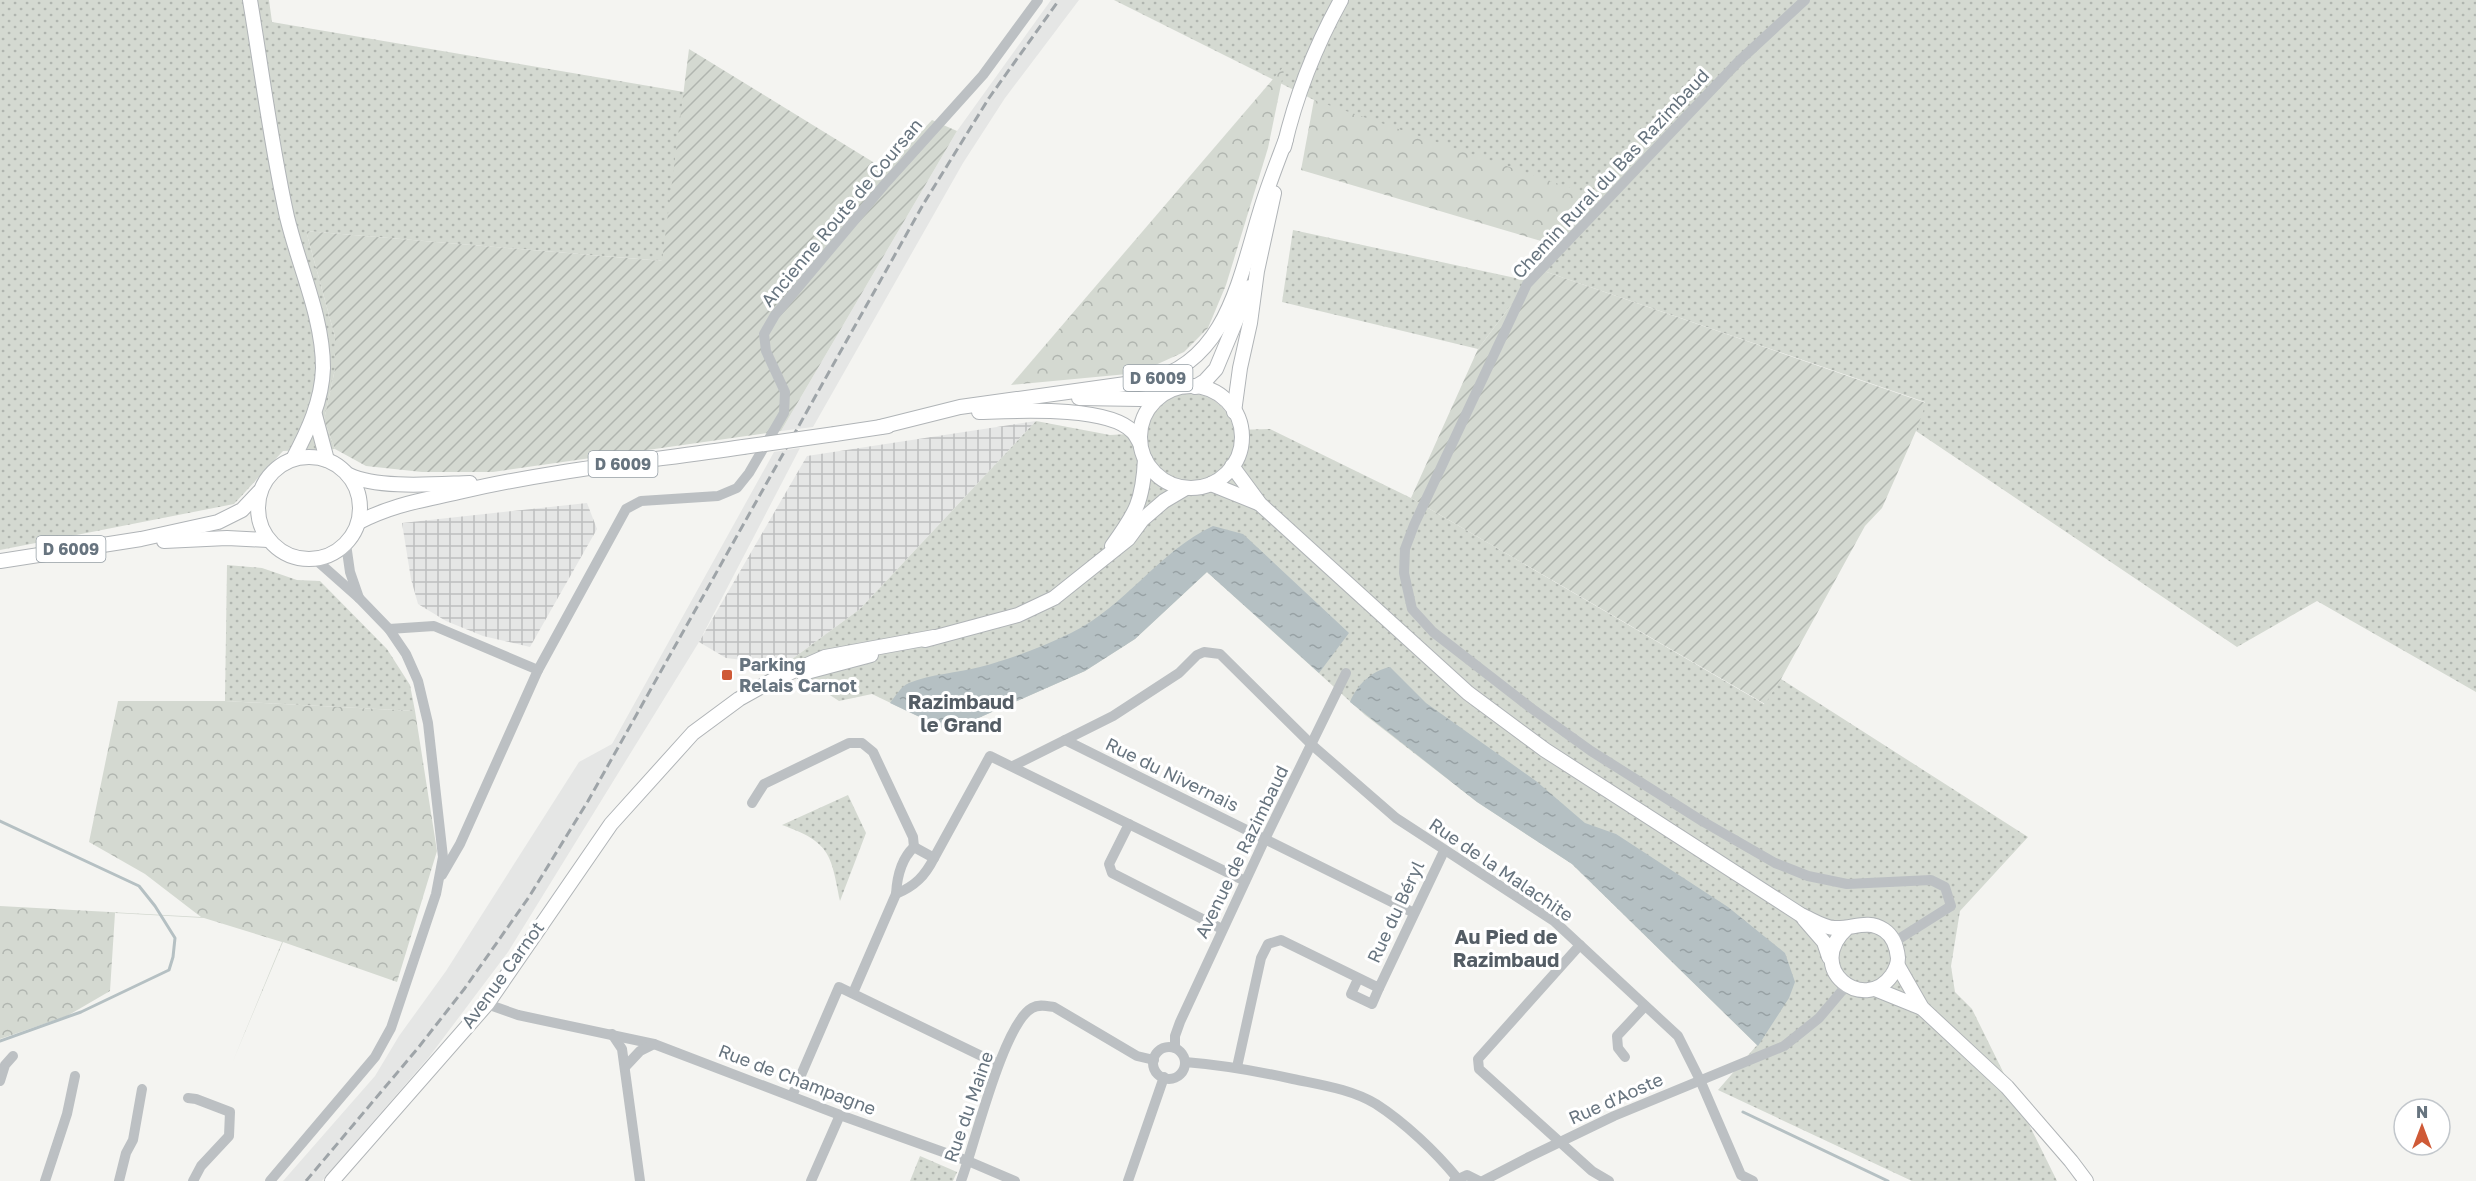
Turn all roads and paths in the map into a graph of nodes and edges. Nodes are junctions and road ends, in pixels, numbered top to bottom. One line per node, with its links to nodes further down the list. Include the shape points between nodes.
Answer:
1 (250, 0): 11 (main road, via 274,154 321,342 323,370)
2 (1038, 0): 33 (street, Ancienne Route de Coursan, via 983,75 775,315 764,334 766,351 785,392 784,413 749,472 737,488 718,496 641,501 627,509)
3 (1341, 0): 5 (main road, D 6009, via 1307,69)
4 (1805, 0): 51 (street, Chemin Rural du Bas Razimbaud, via 1738,61 1527,284 1414,525 1405,549 1404,573 1412,609 1433,632 1557,727 1692,815 1808,876 1847,884 1931,880 1945,887 1951,906)
5 (1286, 139): 6 (main road, D 6009); 12 (main road, D 6009, via 1221,324 1206,348 1186,366 1147,381 960,407)
6 (1257, 271): 7 (main road, D 6009, via 1216,369); 10 (main road, D 6009)
7 (1195, 387): 8 (main road, via 1178,388); 10 (main road, via 1219,395)
8 (1160, 396): 9 (main road, D 6009, via 1085,397); 13 (main road, via 1145,415)
9 (977, 412): 12 (main road, D 6009); 13 (main road, D 6009, via 1038,411 1096,416 1130,429)
10 (1234, 412): 17 (main road, via 1241,440)
11 (315, 414): 14 (main road); 15 (main road)
12 (880, 427): 19 (main road, D 6009, bridge)
13 (1140, 444): 16 (main road)
14 (293, 459): 15 (main road); 22 (main road, via 278,466)
15 (327, 459): 18 (main road)
16 (1145, 459): 21 (main road, via 1164,480); 29 (main road, via 1140,501)
17 (1232, 466): 20 (main road); 23 (main road)
18 (349, 475): 19 (main road, D 6009, via 363,481 421,484); 24 (main road, via 357,490)
19 (502, 482): 24 (main road, D 6009, via 385,508)
20 (1211, 484): 21 (main road); 23 (main road)
21 (1186, 488): 29 (main road, Avenue Carnot, via 1164,501)
22 (259, 492): 25 (main road, D 6009, via 242,510 218,522); 26 (main road, via 257,509)
23 (1260, 504): 48 (main road, via 1467,693 1545,750)
24 (358, 522): 27 (main road)
25 (141, 540): 26 (main road, D 6009); 30 (main road, D 6009)
26 (268, 540): 28 (main road, via 281,552)
27 (346, 544): 28 (main road); 31 (street, via 350,572)
28 (315, 559): 31 (street)
29 (1102, 560): 60 (main road, Avenue Carnot, via 1054,598 1018,615 934,637 825,657 739,699 693,734 611,824)
30 (0, 561)
31 (360, 598): 32 (street)
32 (389, 629): 33 (street, via 434,626); 44 (street, via 418,681 428,723 442,829)
33 (538, 670): 44 (street, Ancienne Route de Coursan, via 460,844)
34 (1346, 673): 36 (street, Avenue de Razimbaud)
35 (1065, 741): 36 (street, Rue de la Malachite, via 1122,711 1179,673 1197,655 1213,651); 37 (street); 40 (street, Rue du Nivernais)
36 (1312, 745): 40 (street, Avenue de Razimbaud); 42 (street, Rue de la Malachite, via 1396,818)
37 (1013, 766): 39 (street); 43 (street, via 990,756)
38 (752, 803): 41 (street, via 764,784 849,744 862,743 873,752 913,837)
39 (1129, 824): 45 (street); 50 (street, via 1109,864 1112,873)
40 (1265, 839): 45 (street, Avenue de Razimbaud); 47 (street, Rue du Nivernais)
41 (914, 847): 43 (street); 46 (street, via 906,855)
42 (1444, 851): 47 (street, Rue du Béryl); 52 (street, Rue de la Malachite, via 1554,921)
43 (934, 858): 46 (street, via 927,874)
44 (442, 874): 88 (street, via 392,1028 375,1057)
45 (1245, 880): 50 (street, Avenue de Razimbaud)
46 (896, 894): 59 (street)
47 (1414, 913): 57 (street, Rue du Béryl)
48 (1801, 915): 49 (main road, via 1832,928); 53 (main road, via 1824,942)
49 (1847, 928): 51 (main road, via 1874,925 1886,931); 53 (main road, via 1831,949)
50 (1222, 929): 65 (street, Avenue de Razimbaud, via 1180,1022)
51 (1894, 942): 54 (main road)
52 (1580, 945): 61 (street, Rue de la Malachite); 81 (street, via 1478,1059 1479,1069)
53 (1831, 962): 56 (main road)
54 (1898, 966): 58 (main road); 62 (main road)
55 (1358, 979): 57 (street, Rue du Béryl); 57 (street, Rue du Béryl, via 1352,994 1372,1004); 72 (street, Rue du Béryl, via 1281,940 1268,945 1261,958)
56 (1846, 986): 58 (main road); 75 (street, Rue d'Aoste, via 1819,1018 1784,1046)
57 (1379, 988)
58 (1875, 989): 62 (main road)
59 (853, 993): 70 (street); 78 (street, via 839,987)
60 (486, 1004): 63 (street, Rue de Champagne, via 518,1016); 89 (main road, Avenue Carnot)
61 (1645, 1006): 67 (street, via 1617,1036 1617,1047); 75 (street, Rue de la Malachite, via 1678,1036)
62 (1922, 1008): 99 (main road, via 2007,1087)
63 (612, 1034): 64 (street, Rue de Champagne); 71 (street, via 622,1049)
64 (654, 1044): 71 (street, via 640,1051); 78 (street, Rue de Champagne)
65 (1175, 1048): 68 (street, via 1164,1048); 69 (street)
66 (13, 1056): 76 (street)
67 (1625, 1057)
68 (1154, 1060): 70 (street, Rue du Maine, via 1137,1056 1054,1007 1041,1005 1022,1017); 74 (street, via 1155,1068)
69 (1185, 1062): 72 (street); 74 (street, via 1179,1075)
70 (998, 1064): 82 (street, Rue du Maine)
71 (625, 1067): 90 (street)
72 (1237, 1067): 84 (street, via 1343,1090 1374,1103 1395,1118)
73 (75, 1076): 85 (street)
74 (1164, 1077): 94 (street)
75 (1700, 1080): 81 (street, Rue d'Aoste); 83 (street, Rue de la Malachite)
76 (0, 1081)
77 (142, 1089): 86 (street, via 133,1140)
78 (792, 1096): 80 (street, Rue de Champagne)
79 (188, 1098): 87 (street, via 230,1112 229,1136 201,1166)
80 (840, 1115): 82 (street, Rue de Champagne); 91 (street)
81 (1559, 1142): 96 (street, Rue d'Aoste); 97 (street)
82 (968, 1161): 92 (street, Rue du Maine); 93 (street, Rue de Champagne)
83 (1738, 1178): 98 (street, Rue de la Malachite)
84 (1455, 1180): 95 (street, via 1467,1175)
85 (45, 1181)
86 (119, 1181)
87 (193, 1181)
88 (270, 1181)
89 (332, 1181)
90 (640, 1181)
91 (812, 1181)
92 (961, 1181)
93 (1015, 1181)
94 (1128, 1181)
95 (1479, 1181)
96 (1483, 1181)
97 (1609, 1181)
98 (1753, 1181)
99 (2086, 1181)

